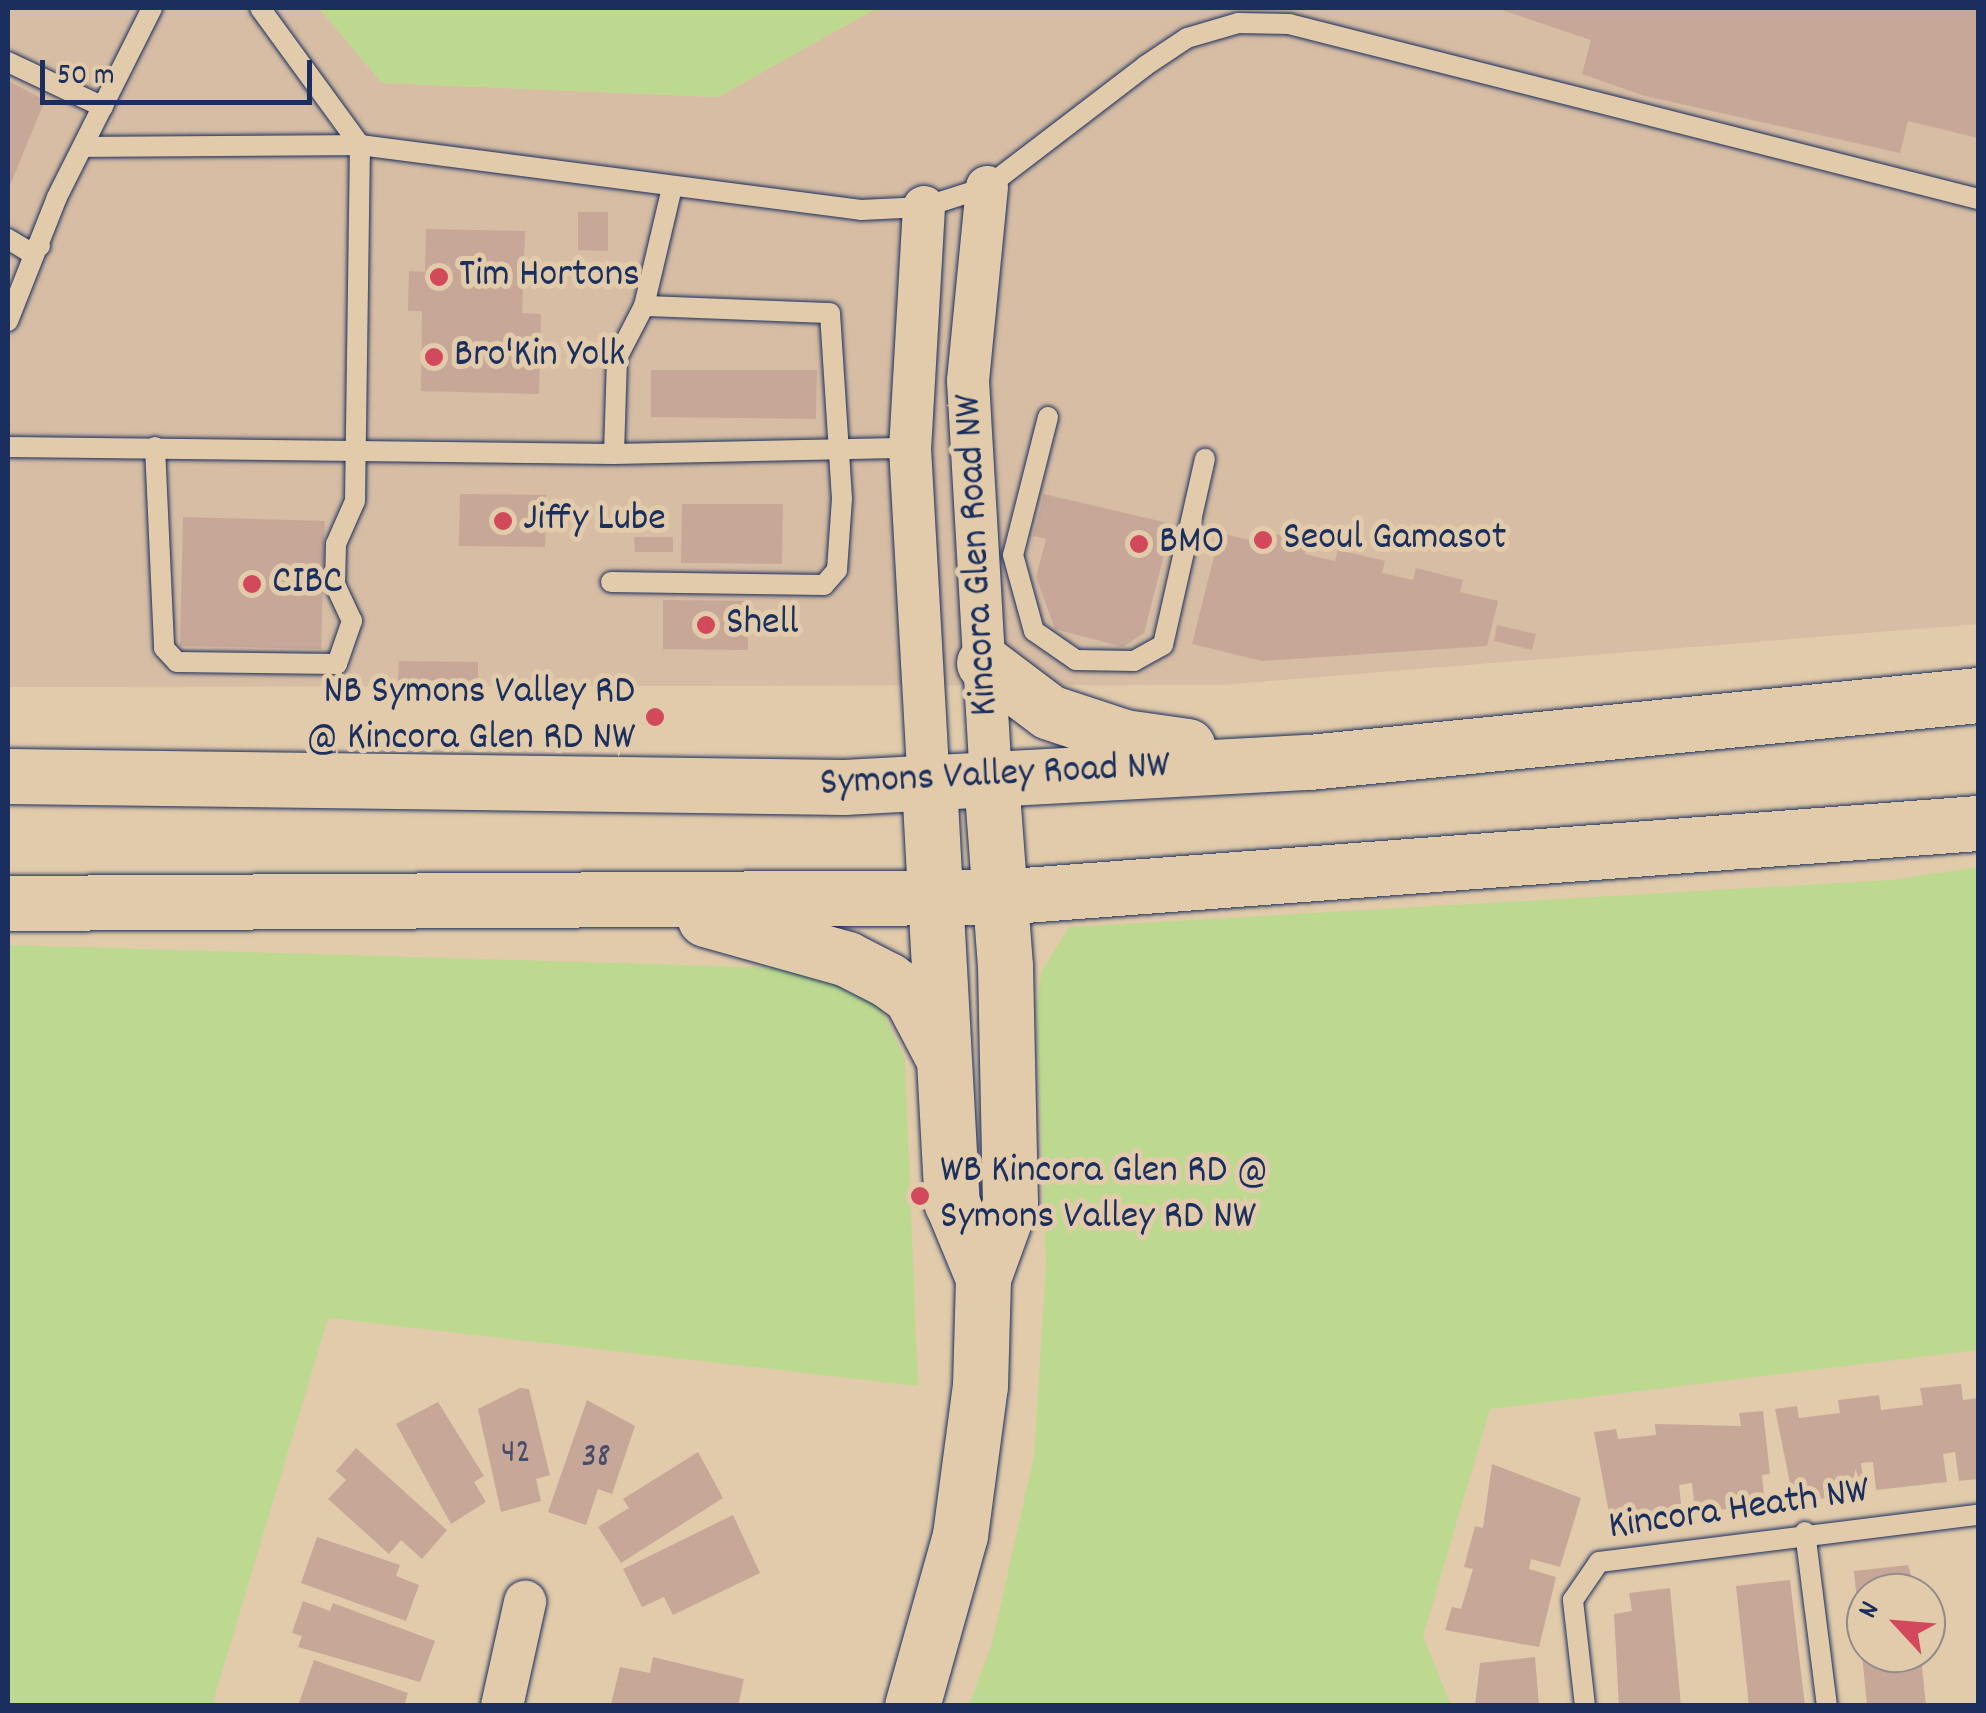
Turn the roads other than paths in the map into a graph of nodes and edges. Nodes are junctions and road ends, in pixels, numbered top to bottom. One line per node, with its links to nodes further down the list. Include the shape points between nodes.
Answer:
1 (152, 8): 4 (lane)
2 (260, 8): 5 (lane)
3 (8, 62): 4 (lane)
4 (103, 107): 6 (lane)
5 (360, 145): 6 (lane); 7 (lane); 18 (lane)
6 (83, 147): 12 (lane)
7 (672, 188): 10 (lane, via 861,210); 13 (lane)
8 (987, 188): 9 (lane, via 1187,38 1238,23 1304,28); 10 (lane); 24 (street, Kincora Glen Road NW, via 968,381)
9 (1978, 199)
10 (924, 207): 19 (street, Kincora Glen Road NW)
11 (8, 239): 12 (lane, via 28,251)
12 (40, 246): 14 (lane)
13 (644, 306): 20 (lane, via 830,313); 21 (lane, via 616,358)
14 (8, 321)
15 (1048, 417): 22 (lane, via 1013,555 1034,630 1076,660 1134,661 1163,645)
16 (8, 447): 17 (lane)
17 (156, 447): 18 (lane); 18 (lane, via 164,648 176,662 337,664 351,639 335,585 336,544 355,500)
18 (351, 448): 21 (lane)
19 (910, 448): 20 (lane); 29 (street, Kincora Glen Road NW)
20 (839, 451): 21 (lane); 23 (lane, via 837,570 824,585)
21 (614, 454)
22 (1205, 459)
23 (611, 582)
24 (984, 663): 26 (main road, via 1049,712 1124,737); 28 (street, Kincora Glen Road NW)
25 (1978, 695): 26 (main road, Symons Valley Road NW)
26 (1309, 762): 28 (main road, Symons Valley Road NW)
27 (8, 776): 29 (main road, Symons Valley Road NW)
28 (991, 780): 29 (main road, Symons Valley Road NW); 31 (main road, Kincora Glen Road NW)
29 (929, 783): 32 (main road, Kincora Glen Road NW)
30 (1978, 823): 31 (main road)
31 (998, 897): 32 (main road); 36 (main road, Kincora Glen Road NW, via 1010,1204)
32 (937, 899): 33 (main road); 35 (main road, Kincora Glen Road NW)
33 (644, 902): 34 (main road); 35 (main road, via 848,958 911,998)
34 (8, 903)
35 (943, 1058): 36 (main road, Kincora Glen Road NW, via 952,1203)
36 (983, 1278): 41 (main road, Kincora Glen Road NW, via 980,1386 960,1535)
37 (1978, 1515): 38 (lane, Kincora Heath NW)
38 (1806, 1532): 42 (lane, Kincora Heath NW, via 1599,1562 1572,1600); 43 (lane)
39 (525, 1602): 40 (street)
40 (502, 1706)
41 (912, 1706)
42 (1585, 1706)
43 (1827, 1706)

